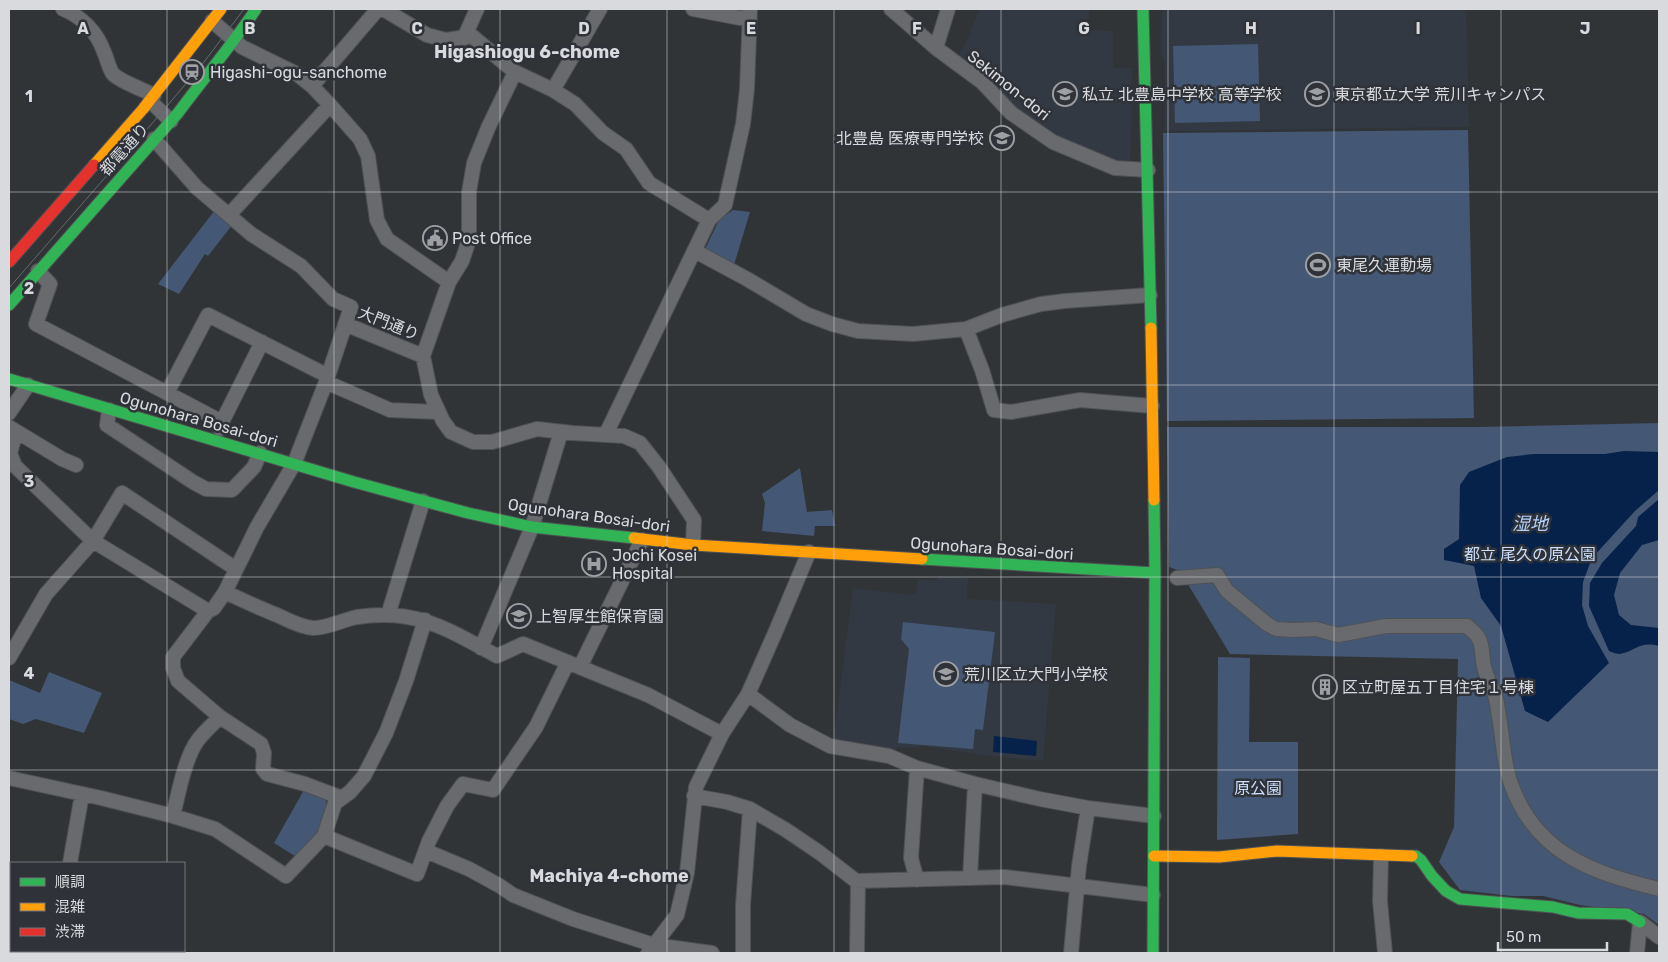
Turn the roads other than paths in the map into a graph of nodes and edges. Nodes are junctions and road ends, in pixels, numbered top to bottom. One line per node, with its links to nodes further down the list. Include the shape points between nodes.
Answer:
1 (63, 9): 20 (street, via 90,28 102,46 112,73)
2 (221, 9): 13 (street, 都電通り)
3 (256, 9): 15 (street, 都電通り)
4 (378, 9): 18 (street)
5 (383, 9): 14 (street, via 427,34 446,40)
6 (477, 9): 14 (street)
7 (600, 9): 19 (street)
8 (693, 9): 12 (street, via 740,18)
9 (891, 9): 16 (street, Sekimon-dori)
10 (948, 9): 16 (street)
11 (1144, 9): 24 (street)
12 (749, 13): 26 (street, via 743,124 725,205)
13 (212, 21): 15 (street); 20 (street, 都電通り)
14 (464, 38): 17 (street, via 472,36)
15 (234, 42): 18 (street, via 297,74); 22 (street, 都電通り)
16 (936, 48): 24 (street, Sekimon-dori, via 982,82 1011,113 1053,142 1116,168)
17 (515, 72): 19 (street); 30 (street, via 474,163 469,192 469,240 462,261)
18 (312, 86): 21 (street)
19 (553, 90): 26 (street, via 575,104 603,133 626,149 649,182)
20 (152, 98): 22 (street); 28 (street, 都電通り)
21 (330, 105): 25 (street); 30 (street, via 360,139 368,156 377,220 387,238)
22 (171, 121): 23 (street, 都電通り)
23 (154, 139): 25 (street, 大門通り, via 197,188); 29 (street, 都電通り)
24 (1148, 170): 31 (street)
25 (230, 215): 33 (street, 大門通り, via 251,234 301,266 334,298 351,307)
26 (709, 220): 27 (street)
27 (695, 251): 34 (street, via 806,314 836,325 858,331 914,334); 48 (street)
28 (9, 262)
29 (38, 271): 32 (street, 都電通り); 40 (street, via 50,284 36,324)
30 (449, 282): 36 (street)
31 (1150, 295): 34 (street, via 1040,304); 41 (street)
32 (9, 305)
33 (345, 324): 36 (street, 大門通り); 38 (street)
34 (966, 330): 41 (street, via 994,410 1011,412 1080,400)
35 (262, 342): 38 (street); 40 (street, via 208,315); 45 (street)
36 (423, 356): 43 (street, 大門通り)
37 (9, 379): 39 (street, Ogunohara Bosai-dori)
38 (327, 379): 43 (street, via 390,410); 51 (street)
39 (28, 385): 42 (street, Ogunohara Bosai-dori); 44 (street)
40 (167, 393): 45 (street)
41 (1152, 406): 60 (street)
42 (109, 410): 49 (street, Ogunohara Bosai-dori); 50 (street, via 107,425 206,489 232,490 254,466)
43 (438, 412): 47 (street, 大門通り, via 451,432 473,442 492,442 537,430)
44 (9, 413)
45 (222, 422): 49 (street)
46 (12, 429): 52 (street); 56 (street, via 10,453 15,466)
47 (561, 432): 48 (street, 大門通り); 54 (street)
48 (606, 434): 57 (street, 大門通り, via 624,436 640,444 659,467 694,520)
49 (217, 442): 50 (street, Ogunohara Bosai-dori)
50 (260, 453): 51 (street, Ogunohara Bosai-dori)
51 (294, 464): 53 (street, Ogunohara Bosai-dori); 59 (street)
52 (76, 465)
53 (423, 502): 54 (street, Ogunohara Bosai-dori); 64 (street)
54 (532, 527): 55 (street, Ogunohara Bosai-dori); 67 (street)
55 (642, 540): 57 (street, Ogunohara Bosai-dori); 69 (street)
56 (93, 541): 59 (street, via 122,493); 63 (street); 66 (street)
57 (692, 545): 58 (street, Ogunohara Bosai-dori)
58 (808, 552): 60 (street, Ogunohara Bosai-dori); 70 (street)
59 (236, 569): 62 (street)
60 (1155, 573): 82 (street)
61 (1176, 578): 92 (street, via 1217,576 1227,591 1276,628 1316,629 1338,635 1386,626 1467,626 1478,637 1484,669 1495,695 1510,780 1534,826 1569,857 1619,879)
62 (224, 592): 63 (street, via 214,608); 64 (street, via 312,628 356,617)
63 (208, 611): 71 (street, via 173,657 173,668 178,681)
64 (388, 615): 65 (street)
65 (425, 620): 67 (street); 78 (street, via 386,733 364,776)
66 (14, 634): 68 (street)
67 (482, 648): 69 (street, via 497,656 523,644)
68 (9, 658)
69 (574, 665): 72 (street, via 648,695); 84 (street, via 493,790 463,784 446,806)
70 (748, 694): 72 (street); 73 (street, via 790,725 830,746 889,756)
71 (220, 717): 78 (street, via 261,744 263,769 267,774); 81 (street, via 196,741 181,783)
72 (722, 734): 77 (street)
73 (918, 768): 75 (street); 89 (street, via 911,858)
74 (9, 778): 76 (street)
75 (974, 784): 79 (street); 88 (street)
76 (82, 794): 81 (street); 87 (street)
77 (694, 796): 80 (street); 96 (street, via 686,873 677,916)
78 (342, 798): 83 (street, via 335,803)
79 (1088, 808): 82 (street); 91 (street)
80 (750, 810): 90 (street, via 786,830); 98 (street)
81 (174, 816): 83 (street, via 215,829 286,876)
82 (1154, 816): 85 (street)
83 (324, 836): 84 (street, via 417,874)
84 (426, 851): 96 (street, via 469,869 522,898)
85 (1154, 856): 86 (street, via 1219,857 1277,851); 93 (street)
86 (1381, 856): 94 (street, via 1416,856 1446,892 1460,899 1553,906 1578,913 1627,914); 102 (street, via 1380,900)
87 (70, 862)
88 (970, 878): 89 (street); 91 (street, via 1005,877)
89 (918, 880): 90 (street)
90 (858, 881): 99 (street)
91 (1077, 885): 93 (street); 100 (street)
92 (1659, 889)
93 (1153, 895): 101 (street)
94 (1640, 922): 95 (street); 103 (street)
95 (1659, 937)
96 (651, 949): 97 (street)
97 (712, 953)
98 (743, 953)
99 (857, 953)
100 (1071, 953)
101 (1153, 953)
102 (1385, 953)
103 (1637, 953)

